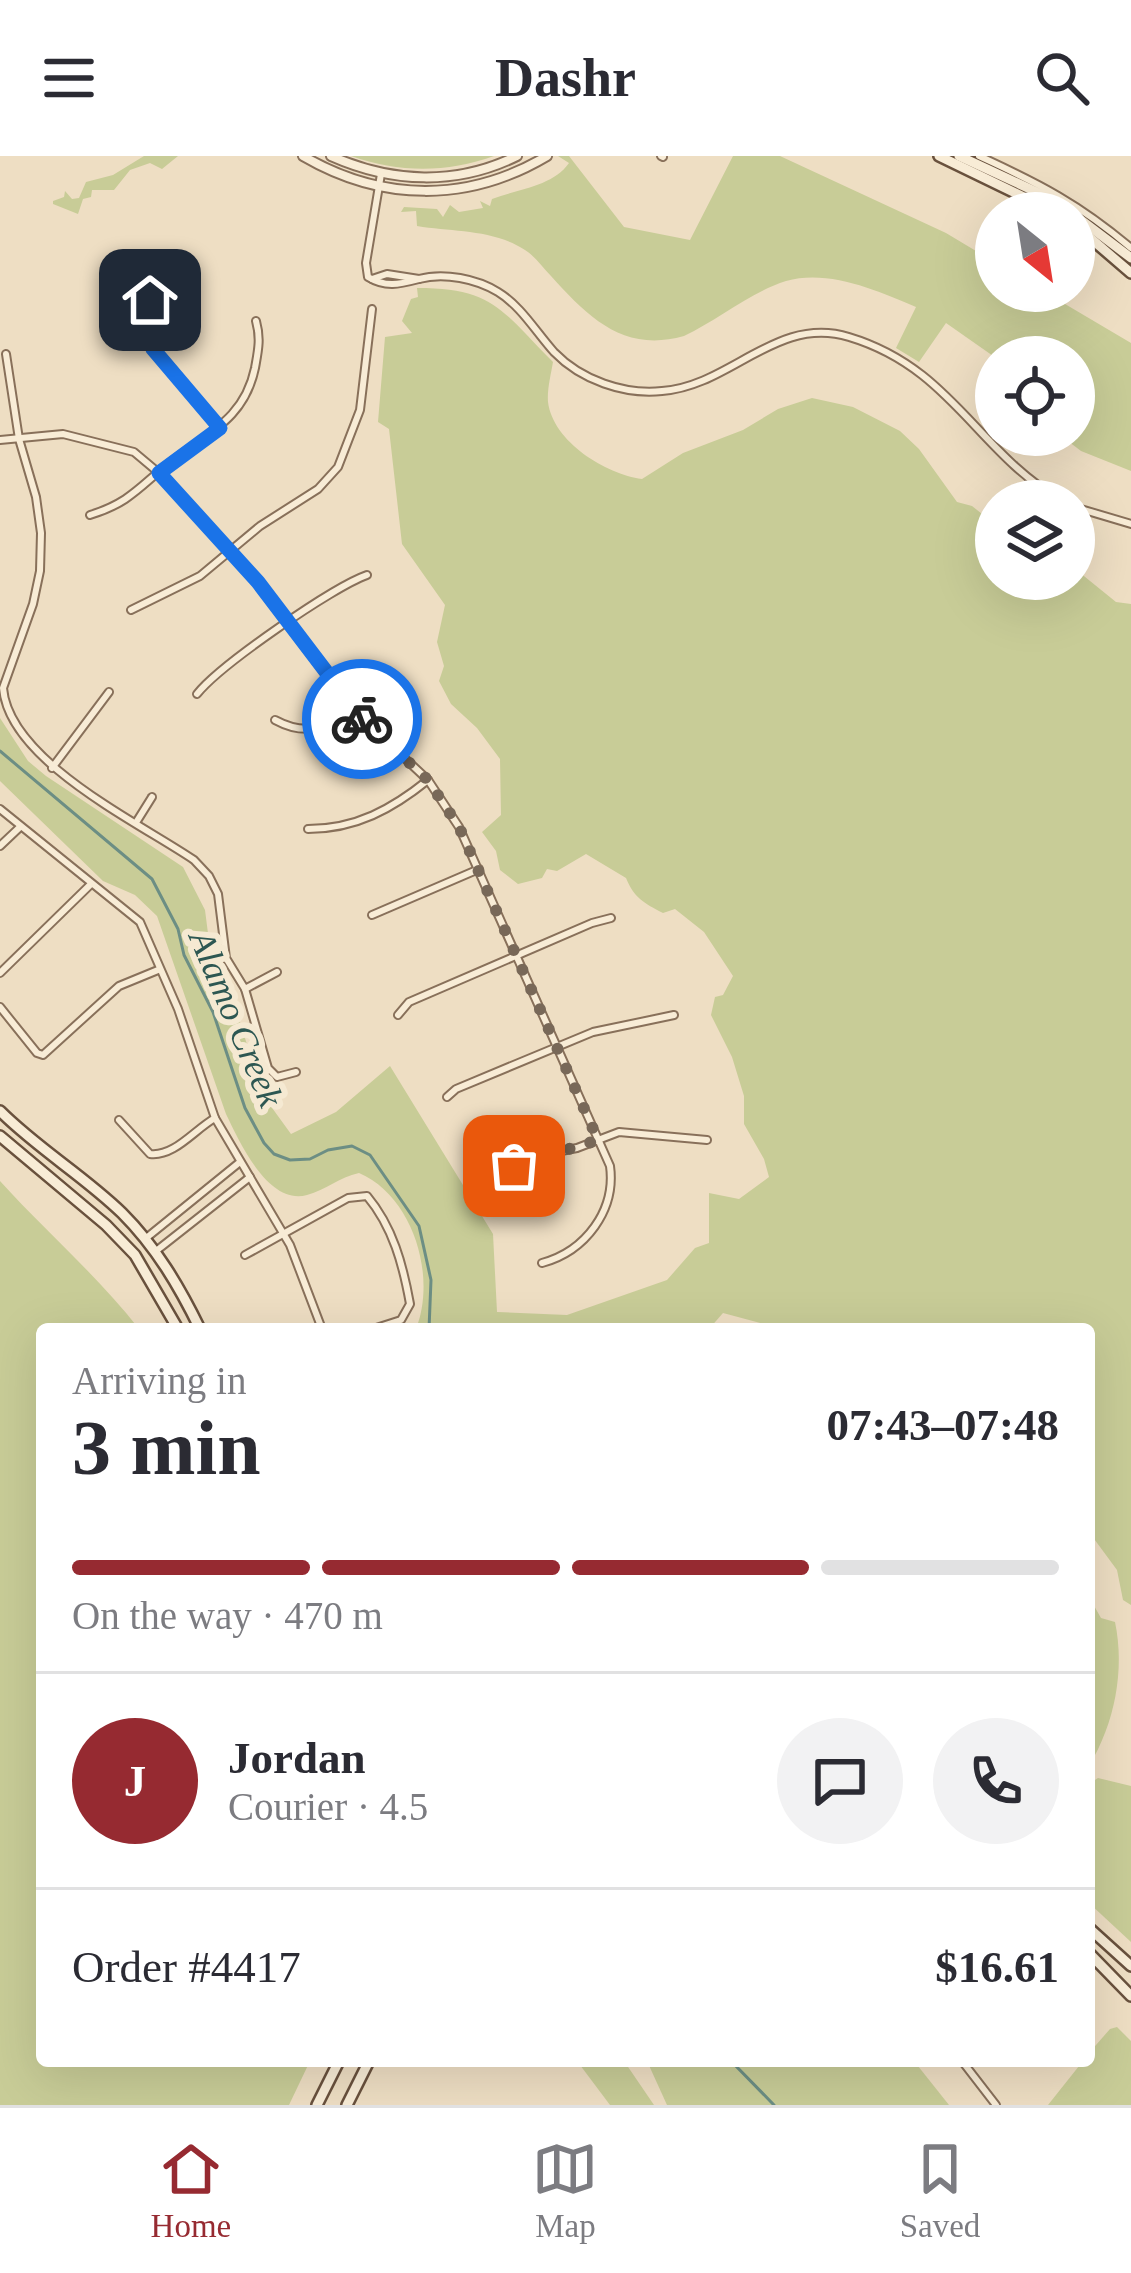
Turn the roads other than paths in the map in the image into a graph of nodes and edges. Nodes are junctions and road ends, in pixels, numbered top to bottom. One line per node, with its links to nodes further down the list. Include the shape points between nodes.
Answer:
1 (303, 156): 9 (street)
2 (331, 156): 8 (street)
3 (517, 156): 8 (street, via 454,176)
4 (547, 156): 9 (street, via 456,190)
5 (939, 156): 10 (main road)
6 (959, 156): 13 (main road, via 1056,201)
7 (980, 156): 12 (street, via 1062,194)
8 (381, 174): 9 (street)
9 (379, 187): 23 (street, via 368,277 386,284 464,279 497,291 569,365 597,381 668,391 799,333 846,336 938,384)
10 (1014, 192)
11 (1095, 242): 14 (main road)
12 (1131, 248)
13 (1131, 258)
14 (1131, 274)
15 (150, 300): 19 (street, via 153,349)
16 (372, 309): 27 (street, via 360,410 338,466)
17 (256, 321): 19 (street, via 261,339 252,381 242,407)
18 (6, 354): 20 (street)
19 (220, 428): 22 (street)
20 (19, 439): 21 (street); 22 (street, via 63,434 100,441 134,452); 36 (street, via 36,496 40,572 4,702)
21 (0, 440)
22 (159, 473): 25 (street); 27 (street)
23 (1030, 480)
24 (1095, 513): 26 (street)
25 (90, 515)
26 (1131, 524)
27 (232, 551): 29 (street); 30 (street)
28 (368, 575): 30 (street)
29 (131, 610)
30 (287, 624): 32 (street); 34 (street)
31 (109, 692): 36 (street)
32 (196, 694)
33 (366, 694): 34 (street)
34 (352, 710): 35 (street, via 319,730); 37 (street)
35 (275, 720)
36 (52, 768): 40 (street)
37 (428, 780): 42 (street, via 380,814); 44 (street)
38 (152, 797): 40 (street)
39 (0, 809): 41 (street)
40 (137, 821): 52 (street, via 209,876 226,958)
41 (20, 827): 43 (street); 45 (street)
42 (308, 829)
43 (0, 846)
44 (479, 869): 46 (street); 48 (street)
45 (90, 885): 49 (street, via 140,922); 51 (street)
46 (372, 915)
47 (611, 919): 48 (street)
48 (515, 955): 54 (street, via 410,1002); 56 (street)
49 (158, 970): 53 (street, via 119,986 43,1055); 60 (street)
50 (277, 972): 52 (street)
51 (0, 973)
52 (245, 988): 57 (street, via 268,1068 277,1077)
53 (0, 1007)
54 (398, 1015)
55 (674, 1015): 56 (street)
56 (557, 1046): 58 (street); 63 (street)
57 (296, 1072)
58 (447, 1097)
59 (0, 1111): 69 (main road)
60 (215, 1118): 61 (street, via 157,1156); 65 (street)
61 (119, 1120)
62 (0, 1136): 73 (main road, via 135,1256)
63 (598, 1140): 64 (street, via 635,1131); 66 (street, via 539,1155); 72 (street, via 610,1166 611,1202 590,1234)
64 (707, 1140)
65 (240, 1162): 67 (street); 69 (street)
66 (502, 1175)
67 (250, 1178): 68 (street); 70 (street)
68 (284, 1233): 71 (street); 75 (street); 76 (street, via 348,1198 368,1196 400,1258 410,1304)
69 (145, 1239): 70 (main road)
70 (155, 1251): 74 (main road)
71 (245, 1256)
72 (542, 1263)
73 (174, 1323)
74 (197, 1323)
75 (320, 1323)
76 (390, 1323)
77 (1095, 1933): 79 (main road)
78 (1095, 1959): 80 (main road)
79 (1131, 1966)
80 (1131, 1996)
81 (336, 2067): 84 (main road)
82 (366, 2067): 85 (main road)
83 (967, 2067): 86 (street)
84 (317, 2105)
85 (347, 2105)
86 (996, 2105)

